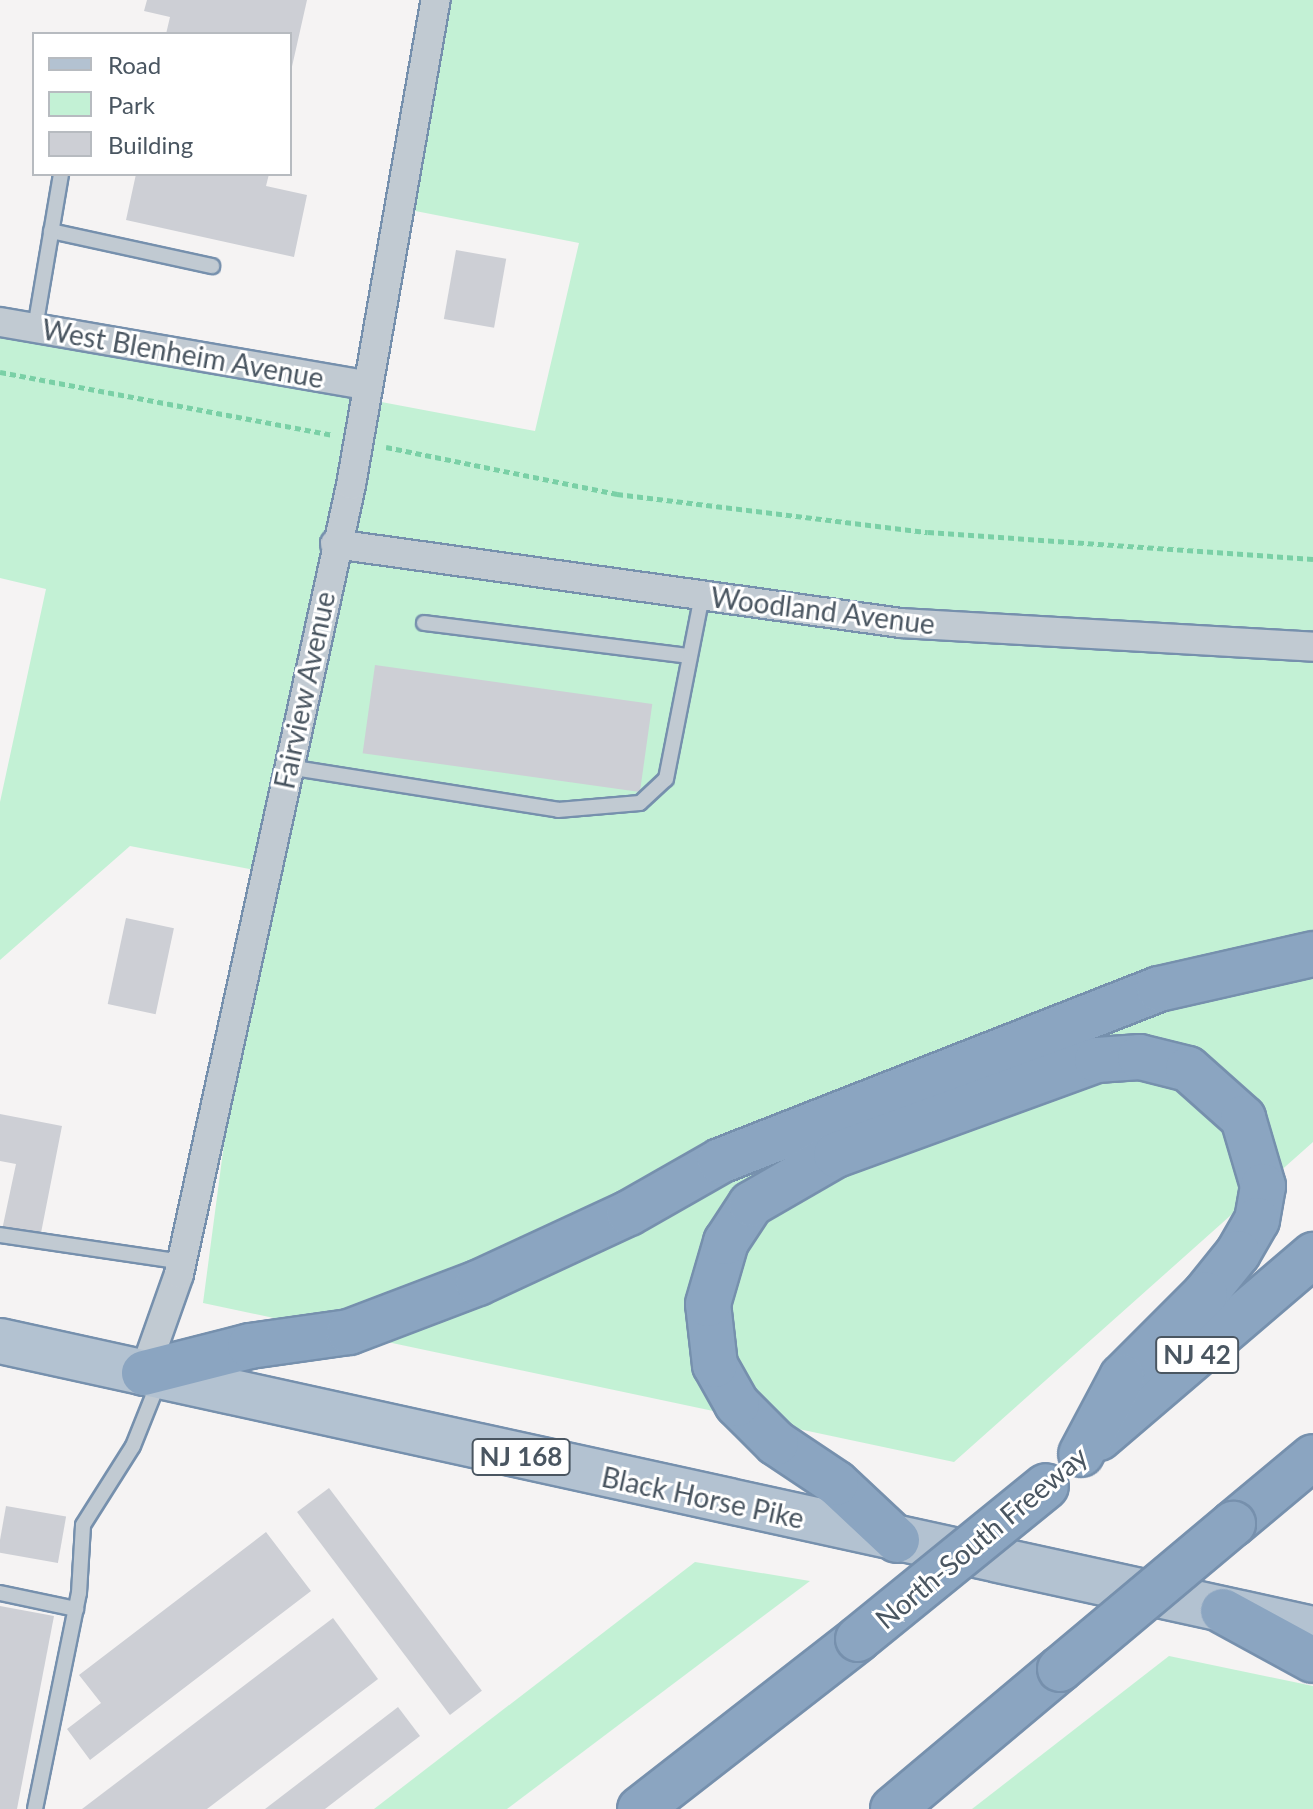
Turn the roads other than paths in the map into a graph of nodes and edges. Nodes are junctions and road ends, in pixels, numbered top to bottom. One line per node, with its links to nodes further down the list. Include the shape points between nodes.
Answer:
1 (436, 0): 7 (street, Fairview Avenue)
2 (61, 176): 3 (lane)
3 (51, 231): 4 (lane); 6 (lane)
4 (212, 266)
5 (0, 322): 6 (street, West Blenheim Avenue)
6 (35, 328): 7 (street, West Blenheim Avenue)
7 (366, 385): 8 (street, Fairview Avenue, via 360,441)
8 (335, 544): 9 (street, Woodland Avenue); 13 (street, Fairview Avenue)
9 (702, 595): 11 (street, Woodland Avenue, via 901,623); 12 (lane)
10 (424, 623): 12 (lane)
11 (1313, 647)
12 (689, 656): 13 (lane, via 666,779 640,803 558,810)
13 (288, 767): 17 (street, Fairview Avenue)
14 (1313, 954): 19 (highway, via 1159,989 720,1161 629,1213 478,1283 349,1332 250,1346)
15 (0, 1235): 17 (lane)
16 (1313, 1255): 20 (highway, North-South Freeway / NJ 42)
17 (182, 1262): 19 (street, Fairview Avenue)
18 (0, 1341): 19 (main road, Black Horse Pike / NJ 168)
19 (152, 1375): 22 (main road, Black Horse Pike / NJ 168); 24 (lane, via 133,1446 83,1525)
20 (1081, 1454): 22 (highway, via 1122,1377 1238,1253 1257,1220 1263,1186 1243,1118 1188,1069 1140,1057 1097,1060 836,1155 751,1204 726,1242 708,1304 715,1365 722,1378 737,1404 776,1443 836,1483); 30 (highway, North-South Freeway / NJ 42, bridge, via 858,1639)
21 (1313, 1457): 28 (highway, bridge)
22 (897, 1540): 25 (main road, Black Horse Pike / NJ 168)
23 (0, 1593): 24 (lane)
24 (76, 1609): 29 (lane)
25 (1223, 1611): 26 (main road, Black Horse Pike / NJ 168); 27 (highway)
26 (1313, 1629)
27 (1313, 1660)
28 (944, 1766): 31 (highway); 32 (highway)
29 (35, 1809)
30 (640, 1809)
31 (893, 1809)
32 (915, 1809)

